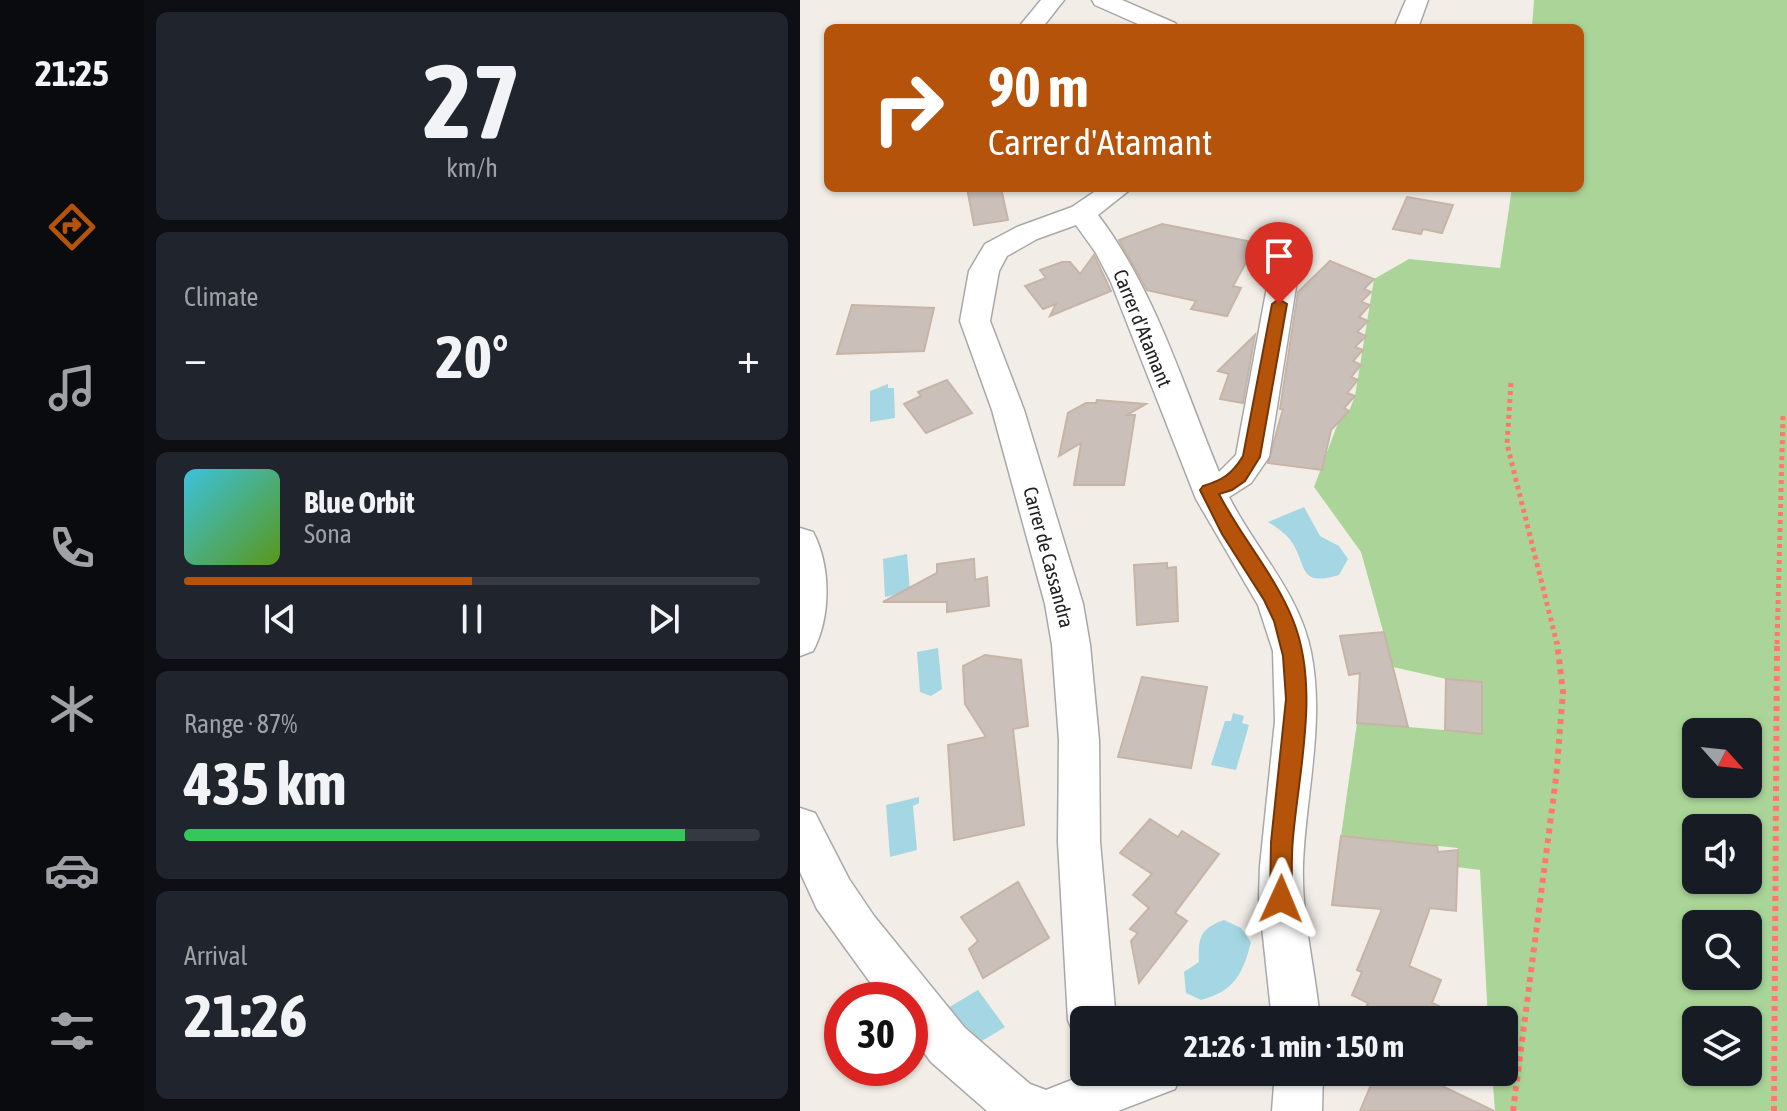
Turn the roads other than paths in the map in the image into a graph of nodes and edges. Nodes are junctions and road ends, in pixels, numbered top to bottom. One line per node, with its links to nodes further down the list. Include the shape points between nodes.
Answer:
1 (1053, 0): 4 (street)
2 (1103, 0): 5 (street)
3 (1417, 0): 6 (street)
4 (1033, 24)
5 (1158, 24)
6 (1408, 24)
7 (1112, 192): 8 (street)
8 (1082, 213): 10 (street, Carrer d'Atamant, via 1126,282); 14 (street, Carrer de Cassandra, via 995,250 984,271 975,321 1008,410 1071,645)
9 (1288, 249): 10 (street, via 1252,457 1239,477)
10 (1209, 490): 15 (street, Carrer d'Atamant, via 1284,621 1293,656 1296,699 1281,899)
11 (800, 542): 12 (street, via 807,574)
12 (800, 640)
13 (800, 827): 18 (street, via 858,931 948,1045 1016,1104)
14 (1091, 1006)
15 (1290, 1006)
16 (1094, 1086): 19 (street)
17 (1298, 1086): 20 (street)
18 (1038, 1111)
19 (1053, 1111)
20 (1297, 1111)

